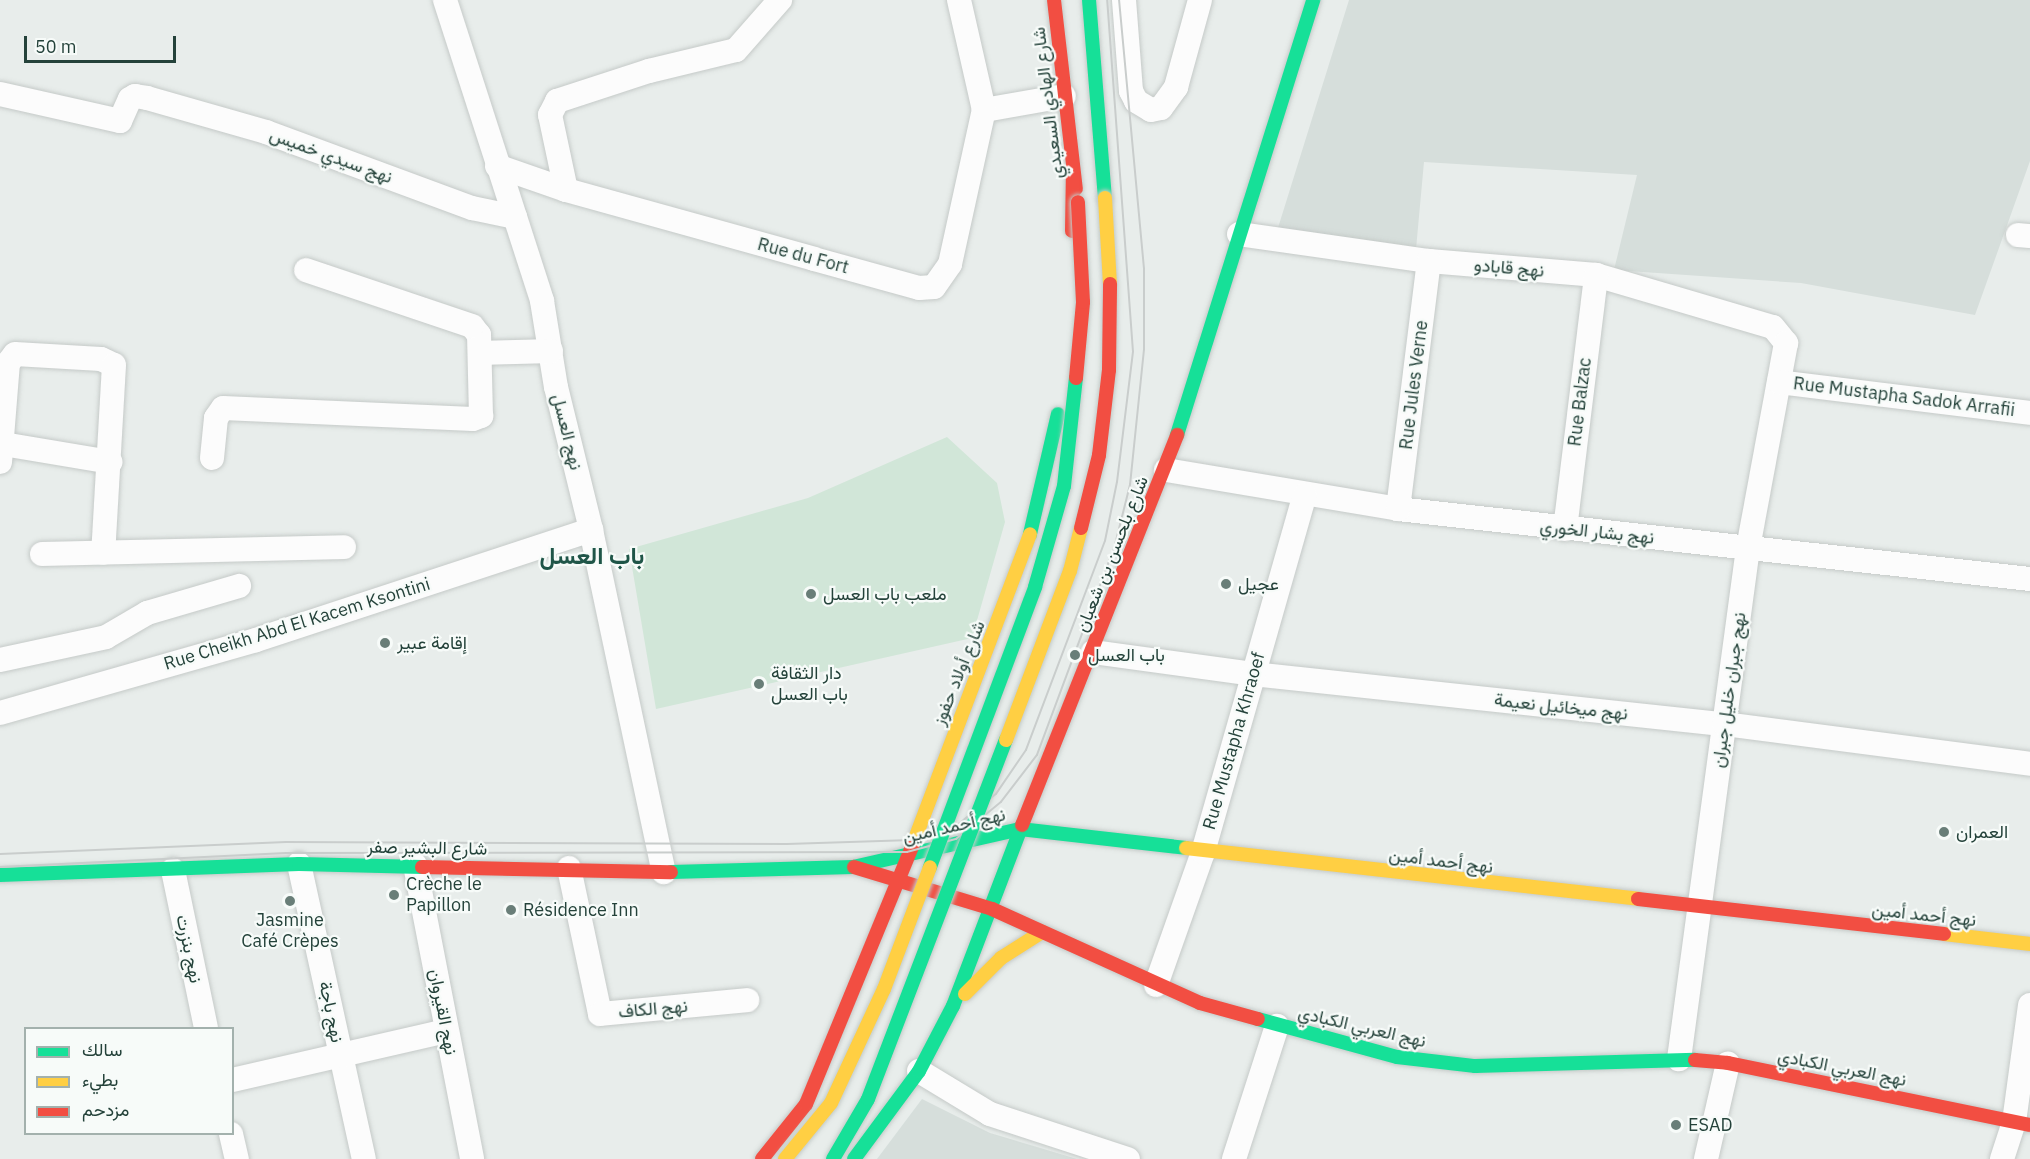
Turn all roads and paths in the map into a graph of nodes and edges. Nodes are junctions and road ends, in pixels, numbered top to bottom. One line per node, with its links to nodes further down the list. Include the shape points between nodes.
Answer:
1 (445, 0): 12 (street, نهج العسل)
2 (780, 0): 14 (street, via 736,50 649,71 557,101 550,115)
3 (959, 0): 11 (street)
4 (1054, 0): 10 (street, شارع الهادي السعيدي)
5 (1089, 0): 79 (street, bridge, via 1112,314 1099,455 1070,571 930,932 902,1015 867,1099)
6 (1124, 0): 7 (street, via 1131,91 1136,101 1151,110 1161,108 1176,87)
7 (1200, 0)
8 (1312, 0): 16 (street, شارع بلحسن بن شعبان)
9 (0, 93): 15 (street, نهج سيدي خميس, via 123,119 130,99 147,98 266,132 472,207)
10 (1064, 96): 11 (street); 13 (street, شارع الهادي السعيدي)
11 (984, 110): 14 (street, Rue du Fort, via 950,264 934,286 919,288)
12 (497, 166): 14 (street, Rue du Fort); 15 (street, نهج العسل)
13 (1073, 167): 47 (street, شارع أولاد حفوز, via 1070,303 1062,389 1041,501 1018,573); 78 (street, شارع الهادي السعيدي, bridge, via 1083,302 1076,381 1064,486 1035,587 884,990 831,1103)
14 (566, 190)
15 (515, 217): 21 (street, نهج العسل, via 542,301)
16 (1239, 234): 17 (street, نهج قابادو); 28 (street, شارع بلحسن بن شعبان)
17 (1429, 261): 19 (street, نهج قابادو); 30 (street, Rue Jules Verne)
18 (306, 270): 22 (street, via 465,322 479,335)
19 (1596, 275): 20 (street, نهج قابادو); 31 (street, Rue Balzac)
20 (1773, 327): 23 (street, نهج جبران خليل جبران, via 1786,343)
21 (551, 351): 22 (street); 32 (street, نهج العسل)
22 (480, 353): 26 (street, via 483,412 478,418 223,408 216,418)
23 (1779, 382): 24 (street, Rue Mustapha Sadok Arrafii); 34 (street, نهج جبران خليل جبران)
24 (2030, 413)
25 (1, 453): 27 (street); 27 (street, via 8,363 15,354 101,359 114,365 116,372)
26 (212, 458)
27 (110, 462): 35 (street)
28 (1166, 470): 29 (street, نهج بشار الخوري); 39 (street, شارع بلحسن بن شعبان, via 1144,512)
29 (1305, 495): 30 (street, نهج بشار الخوري); 41 (street, Rue Mustapha Khraoef)
30 (1398, 509): 31 (street, نهج بشار الخوري)
31 (1565, 529): 34 (street, نهج بشار الخوري)
32 (591, 530): 42 (street, Rue Cheikh Abd El Kacem Ksontini, via 256,640); 53 (street, نهج العسل)
33 (344, 547): 35 (street)
34 (1748, 548): 37 (street, نهج بشار الخوري); 43 (street, نهج جبران خليل جبران)
35 (103, 553): 36 (street)
36 (42, 554)
37 (2030, 579)
38 (239, 586): 40 (street, via 147,613 106,637)
39 (1093, 652): 41 (street, نهج ميخائيل نعيمة); 45 (street, شارع بلحسن بن شعبان)
40 (0, 660)
41 (1253, 674): 43 (street, نهج ميخائيل نعيمة); 46 (street, Rue Mustapha Khraoef)
42 (0, 713)
43 (1724, 724): 44 (street, نهج ميخائيل نعيمة); 57 (street, نهج جبران خليل جبران)
44 (2030, 764)
45 (1020, 829): 46 (street, نهج أحمد أمين); 47 (street, نهج أحمد أمين); 56 (street, شارع بلحسن بن شعبان)
46 (1203, 852): 57 (street, نهج أحمد أمين); 60 (street, Rue Mustapha Khraoef)
47 (906, 856): 50 (street, نهج أحمد أمين); 55 (street, شارع أولاد حفوز)
48 (298, 864): 49 (street, شارع البشير صفر); 52 (street, شارع البشير صفر); 67 (street, نهج باجة)
49 (415, 865): 51 (street, شارع البشير صفر); 66 (street, نهج القيروان)
50 (853, 867): 53 (street, شارع البشير صفر); 55 (street, نهج العربي الكبادي)
51 (568, 868): 53 (street, شارع البشير صفر); 61 (street, نهج الكاف, via 600,1014)
52 (173, 870): 54 (street, شارع البشير صفر); 65 (street, نهج بنزرت)
53 (664, 872)
54 (0, 875)
55 (898, 882): 56 (street, نهج العربي الكبادي); 77 (street, شارع أولاد حفوز, via 806,1104)
56 (992, 909): 58 (street, نهج العربي الكبادي); 63 (street, شارع بلحسن بن شعبان)
57 (1698, 909): 59 (street, نهج أحمد أمين); 68 (street, نهج جبران خليل جبران)
58 (1042, 932): 60 (street, نهج العربي الكبادي); 63 (street, via 1001,958)
59 (2030, 944)
60 (1156, 985): 64 (street, نهج العربي الكبادي)
61 (747, 1000)
62 (2030, 1005): 72 (street)
63 (953, 1006): 70 (street, شارع بلحسن بن شعبان)
64 (1277, 1026): 68 (street, نهج العربي الكبادي, via 1397,1057 1475,1066); 82 (street)
65 (206, 1027)
66 (446, 1031): 67 (street); 76 (street, نهج القيروان)
67 (340, 1053): 71 (street); 75 (street, نهج باجة)
68 (1679, 1059): 69 (street, نهج العربي الكبادي)
69 (1728, 1063): 72 (street, نهج العربي الكبادي); 83 (street)
70 (919, 1071): 80 (street, شارع بلحسن بن شعبان); 81 (street, via 990,1114)
71 (234, 1080)
72 (2022, 1124): 84 (street)
73 (231, 1135): 74 (street)
74 (237, 1159)
75 (364, 1159)
76 (471, 1159)
77 (762, 1159)
78 (785, 1159)
79 (833, 1159)
80 (854, 1159)
81 (1128, 1159)
82 (1234, 1159)
83 (1706, 1159)
84 (2002, 1159)

